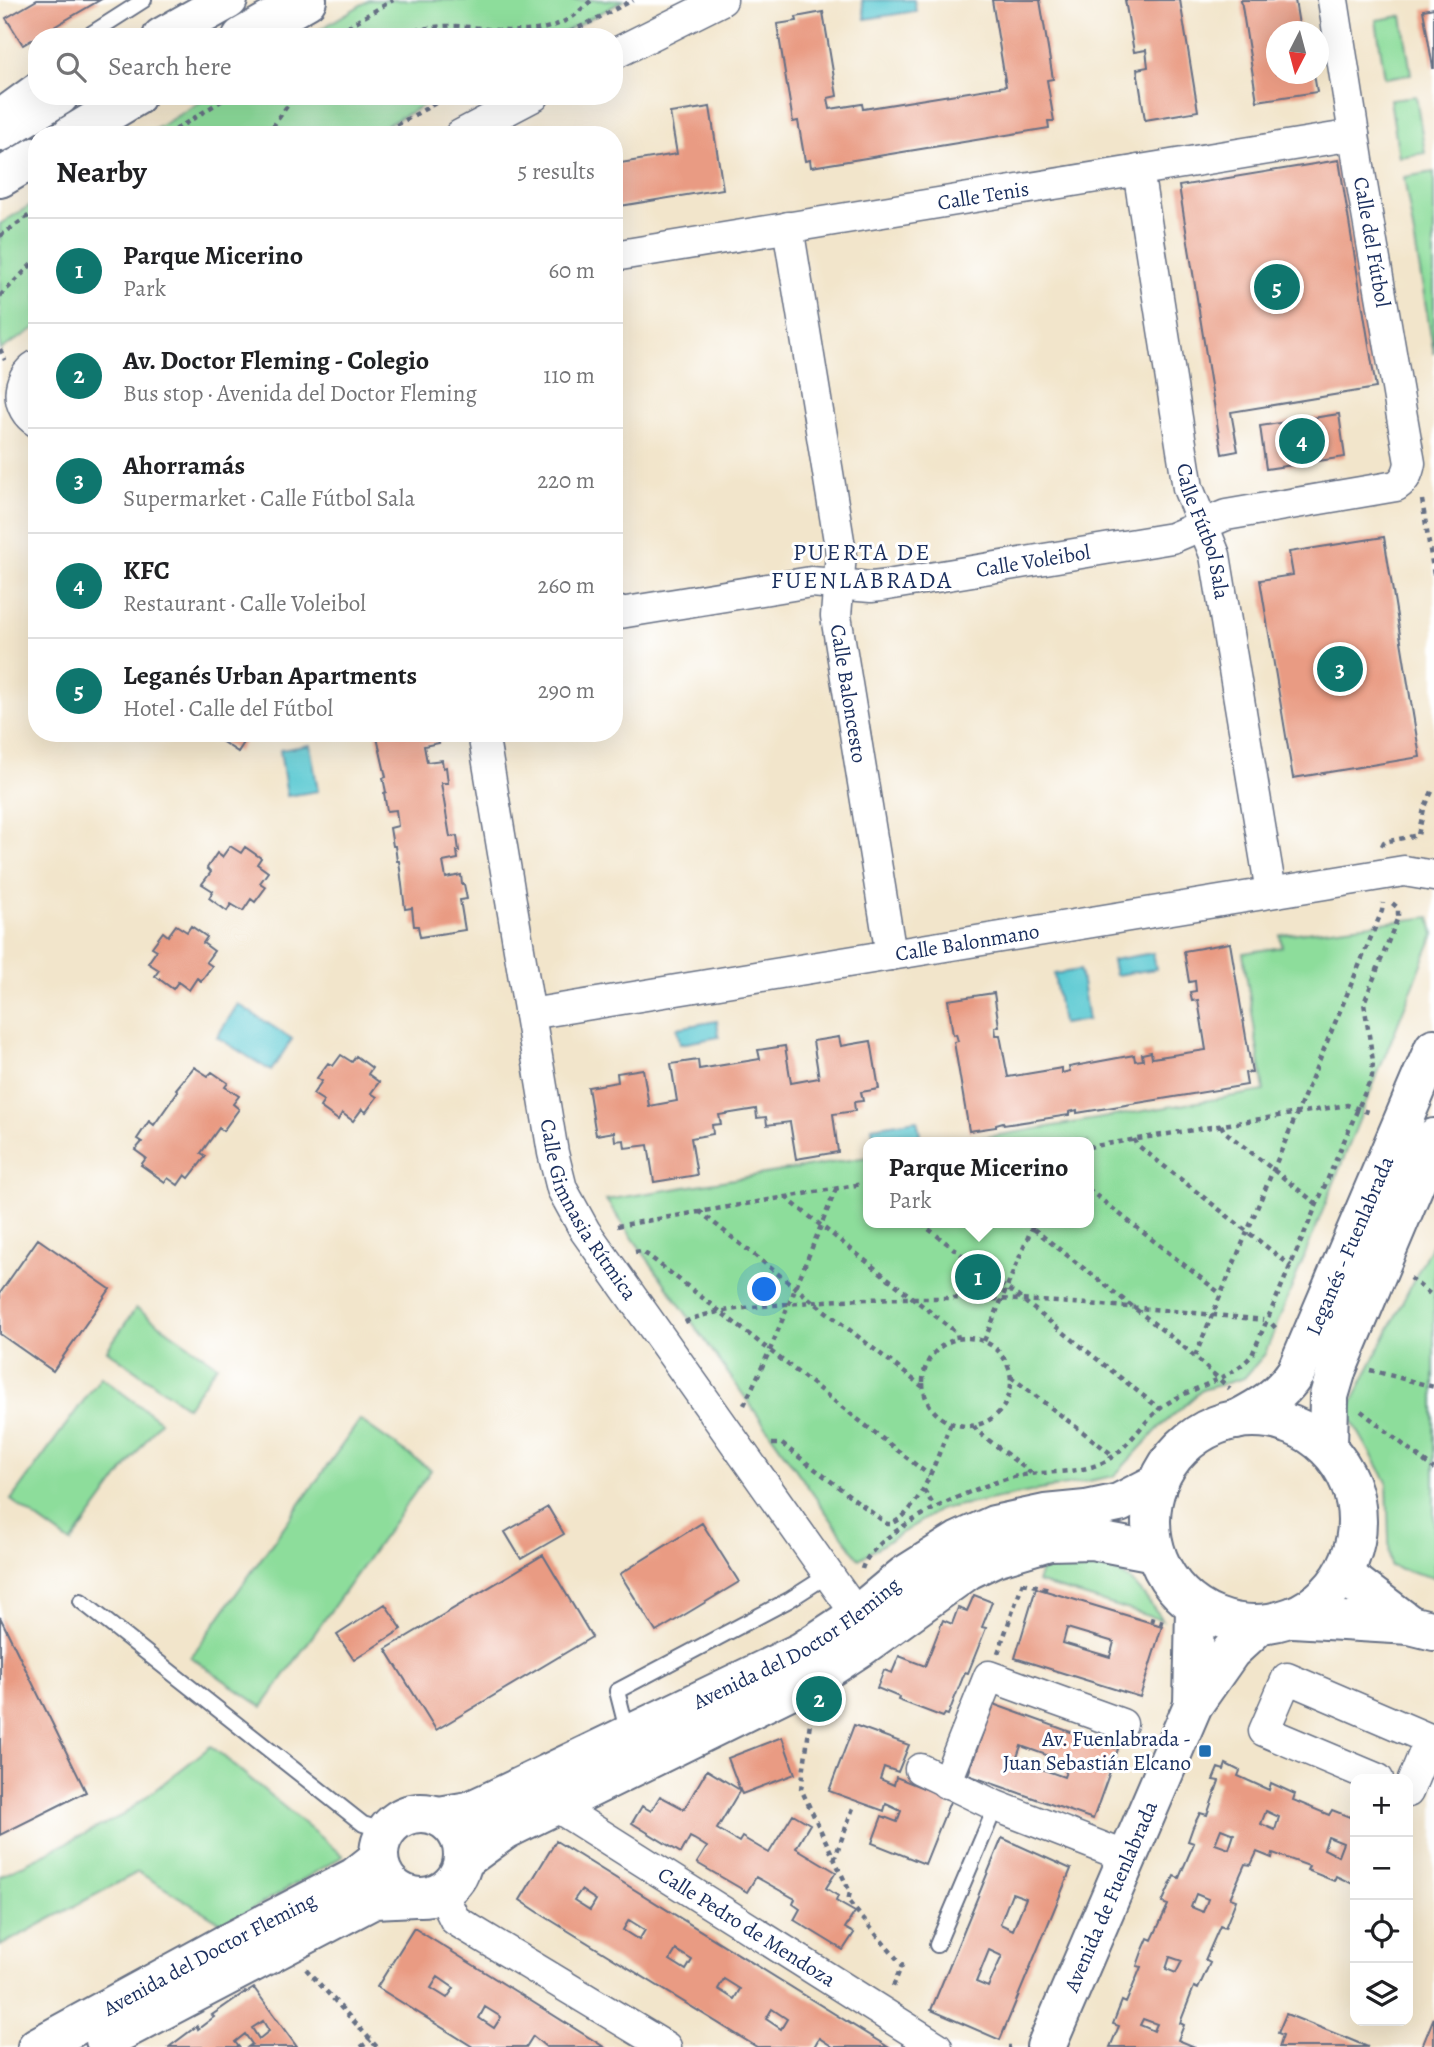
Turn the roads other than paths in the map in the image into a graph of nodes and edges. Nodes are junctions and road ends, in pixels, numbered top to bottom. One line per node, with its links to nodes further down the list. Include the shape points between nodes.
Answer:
1 (144, 0): 6 (lane)
2 (228, 0): 7 (main road)
3 (307, 0): 8 (main road)
4 (722, 0): 9 (street)
5 (1333, 0): 18 (street, Calle del Fútbol)
6 (100, 28)
7 (178, 28)
8 (258, 28)
9 (623, 50)
10 (28, 85): 11 (lane)
11 (0, 105)
12 (44, 105): 17 (main road)
13 (121, 105): 15 (main road)
14 (517, 105): 16 (street)
15 (86, 126)
16 (477, 126)
17 (0, 132)
18 (1354, 135): 20 (street, Calle Tenis); 26 (street, Calle del Fútbol, via 1408,447 1410,463)
19 (28, 161): 21 (main road)
20 (1138, 170): 22 (street, Calle Tenis); 27 (street, Calle Fútbol Sala, via 1188,488)
21 (0, 178)
22 (788, 227): 23 (street, Calle Tenis); 28 (street, Calle Baloncesto, via 841,554)
23 (623, 254)
24 (28, 373): 25 (street, via 20,388)
25 (28, 414)
26 (1405, 477): 27 (street, Calle Voleibol, via 1396,486 1226,515)
27 (1204, 526): 28 (street, Calle Voleibol, via 1172,538 881,586); 34 (street, Calle Fútbol Sala, via 1215,555)
28 (839, 585): 29 (street, Calle Voleibol, via 811,582); 35 (street, Calle Baloncesto, via 836,617)
29 (623, 613)
30 (485, 742): 36 (street, Calle Gimnasia Rítmica)
31 (1434, 856): 32 (street, Calle Balonmano)
32 (1404, 871): 33 (street, Calle Balonmano); 34 (street, Calle Balonmano)
33 (1434, 876)
34 (1271, 892): 35 (street, Calle Balonmano)
35 (891, 955): 36 (street, Calle Balonmano)
36 (530, 1014): 44 (street, Calle Gimnasia Rítmica, via 555,1165 571,1208)
37 (1434, 1048): 39 (main road, Leganés - Fuenlabrada, via 1296,1372 1271,1401)
38 (1434, 1138): 40 (main road, Leganés - Fuenlabrada, via 1341,1358 1329,1396)
39 (1234, 1406): 40 (main road, via 1300,1429); 41 (main road, via 1174,1455)
40 (1328, 1449): 43 (main road, via 1348,1477 1357,1509 1356,1543)
41 (1156, 1485): 42 (main road, via 1150,1518); 46 (main road, Avenida del Doctor Fleming, via 1119,1503 994,1525 905,1575)
42 (1155, 1552): 47 (main road); 56 (main road, Avenida del Doctor Fleming, via 1092,1540 1049,1541 995,1557 968,1570 812,1679)
43 (1343, 1574): 48 (main road, via 1321,1600); 49 (main road)
44 (828, 1575): 46 (street, Calle Gimnasia Rítmica); 52 (lane, via 617,1691)
45 (81, 1601): 59 (lane, via 363,1824)
46 (857, 1615): 52 (main road, Avenida del Doctor Fleming, via 801,1652)
47 (1183, 1616): 48 (main road); 50 (main road, Avenida de Fuenlabrada)
48 (1276, 1621): 49 (main road); 50 (main road, Avenida de Fuenlabrada, via 1231,1651)
49 (1422, 1628)
50 (1193, 1705): 60 (main road, Avenida de Fuenlabrada)
51 (1122, 1724): 57 (street, via 989,1676 933,1776)
52 (628, 1734): 58 (main road, Avenida del Doctor Fleming, via 469,1811)
53 (1432, 1740): 54 (street, via 1287,1678 1264,1731); 55 (street)
54 (1366, 1774)
55 (1413, 1781)
56 (554, 1805): 61 (main road, Avenida del Doctor Fleming, via 505,1830); 67 (street, Calle Pedro de Mendoza)
57 (996, 1805): 60 (street); 63 (lane)
58 (439, 1816): 59 (main road, via 425,1812 397,1820); 61 (main road, via 459,1834)
59 (383, 1845): 62 (main road, via 383,1872 390,1884 402,1892); 64 (main road, Avenida del Doctor Fleming, via 355,1877)
60 (1128, 1857): 68 (main road, Avenida de Fuenlabrada)
61 (464, 1860): 62 (main road, via 452,1885)
62 (428, 1895): 65 (main road, Avenida del Doctor Fleming, via 374,1899); 66 (street, via 455,1920)
63 (937, 1945)
64 (37, 2047)
65 (92, 2047)
66 (666, 2047)
67 (937, 2047)
68 (1046, 2047)

